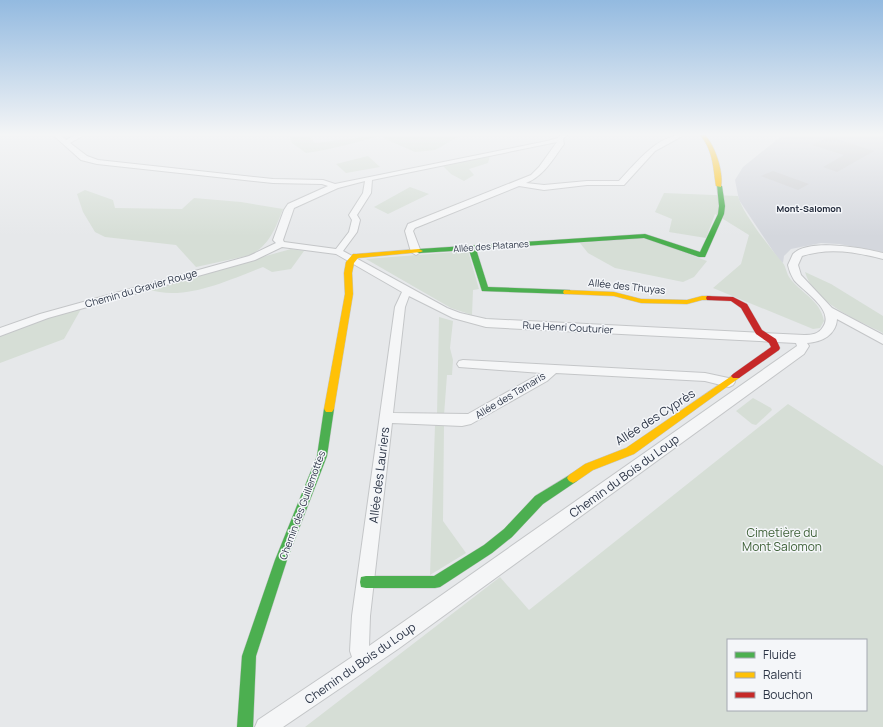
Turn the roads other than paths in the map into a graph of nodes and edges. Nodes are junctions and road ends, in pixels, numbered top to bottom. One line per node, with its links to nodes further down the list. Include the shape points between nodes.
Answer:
1 (152, 168): 8 (street, via 273,181 323,182)
2 (416, 168): 6 (street)
3 (543, 168): 7 (street)
4 (635, 168): 7 (street, via 621,183 578,184 540,189)
5 (715, 168): 10 (street, Allée des Platanes, via 722,206 721,214 702,255 645,236)
6 (368, 178): 8 (street); 11 (street, via 370,183 366,196 353,215 356,220 354,232)
7 (519, 183): 12 (street, via 411,226 409,231)
8 (335, 186): 9 (street, via 291,206 278,235)
9 (281, 244): 11 (street); 17 (street, Chemin du Gravier Rouge, via 252,258 57,312)
10 (472, 248): 12 (street, Allée des Platanes); 18 (street, Allée des Thuyas, via 485,289 614,294 641,300 687,302 702,298 733,299 744,306 760,332)
11 (338, 252): 14 (street)
12 (416, 252): 14 (street, Allée des Platanes)
13 (883, 256): 16 (street, via 839,248 798,254 793,265 796,275)
14 (353, 258): 15 (street, Rue Henri Couturier); 27 (street, Chemin des Guillemottes, via 348,265 349,294 322,456 281,560 251,648 247,674)
15 (409, 291): 18 (street, Rue Henri Couturier, via 457,316 486,323); 24 (street, Allée des Lauriers, via 404,295 400,306)
16 (829, 310): 19 (street, via 830,324 825,333 816,338); 20 (street)
17 (0, 332)
18 (767, 337): 19 (street, Rue Henri Couturier); 23 (street, Allée des Cyprès, via 774,343 775,350)
19 (800, 339): 26 (street, Chemin du Bois du Loup, via 803,346 800,351)
20 (883, 340)
21 (463, 364): 22 (street)
22 (554, 368): 23 (street, Allée des Tamaris, via 705,377); 24 (street, Allée des Tamaris, via 543,378 471,419 462,421)
23 (729, 382): 25 (street, Allée des Cyprès, via 630,451 589,467 539,500 508,533 488,549 435,582)
24 (386, 418): 25 (street, Allée des Lauriers)
25 (366, 582): 26 (street, Allée des Lauriers, via 359,650)
26 (365, 659): 28 (street, Chemin du Bois du Loup)
27 (245, 727)
28 (266, 727)

